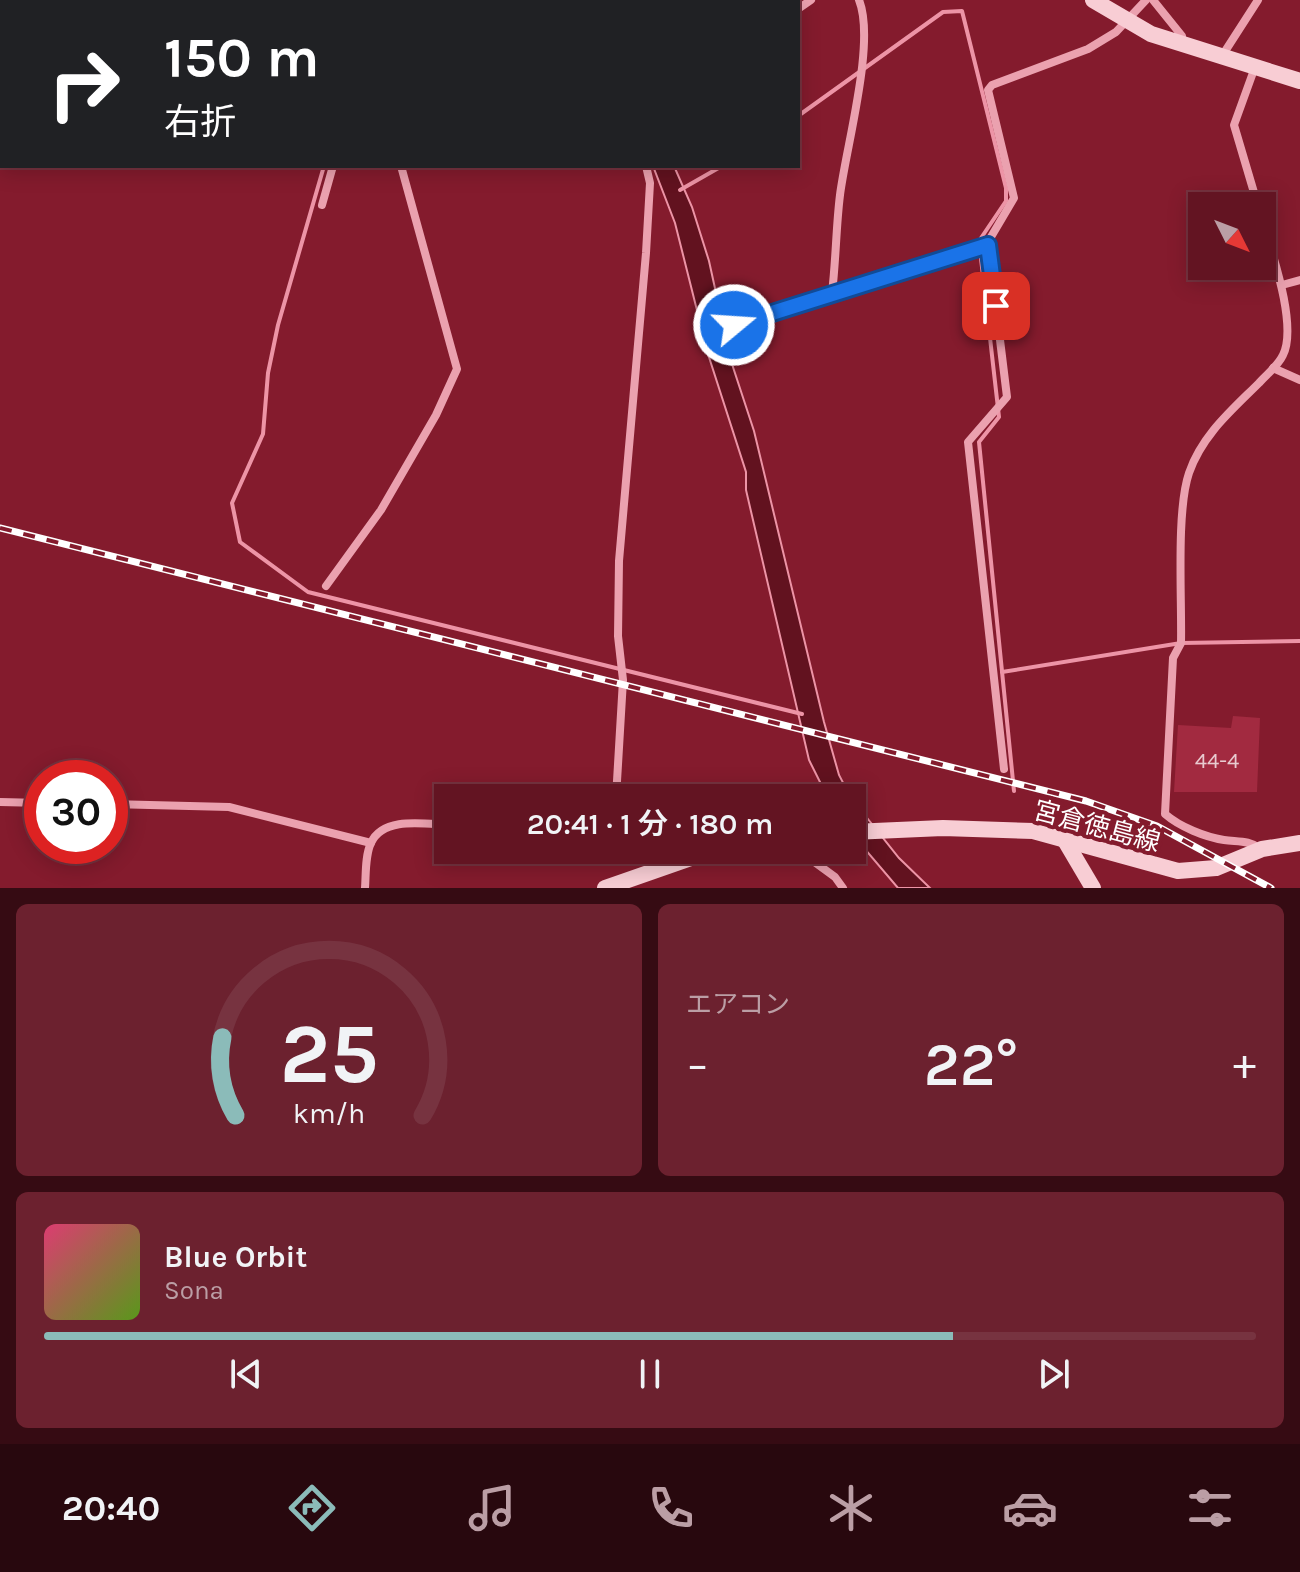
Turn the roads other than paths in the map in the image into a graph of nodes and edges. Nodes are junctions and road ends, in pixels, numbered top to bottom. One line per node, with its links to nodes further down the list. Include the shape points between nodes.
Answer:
1 (859, 0): 20 (street, via 861,70 840,192)
2 (1093, 0): 6 (main road)
3 (1146, 0): 6 (street)
4 (1153, 0): 7 (street)
5 (1258, 0): 8 (street)
6 (1125, 20): 7 (main road); 16 (street, via 1088,49 988,90 1014,198)
7 (1184, 46): 8 (main road)
8 (1221, 57): 9 (main road)
9 (1255, 67): 10 (main road); 14 (street, via 1234,125)
10 (1300, 81)
11 (332, 168): 15 (street)
12 (402, 168): 24 (street, via 457,369 381,510)
13 (646, 168): 26 (street, via 646,253 619,561 622,698)
14 (1254, 192)
15 (322, 205)
16 (983, 247): 20 (street); 25 (street, via 1007,397 968,442)
17 (1276, 265): 19 (street)
18 (1300, 280): 19 (street)
19 (1282, 285): 22 (street, via 1287,341)
20 (832, 293): 21 (street)
21 (734, 325)
22 (1273, 368): 23 (street); 35 (street, via 1212,431 1184,489 1181,643 1173,658 1165,814 1177,825 1221,840 1252,842)
23 (1300, 380)
24 (326, 586)
25 (1004, 769)
26 (617, 784)
27 (0, 802): 28 (street)
28 (24, 803)
29 (128, 804): 33 (street, via 229,807)
30 (434, 824): 33 (street, via 403,823 380,832)
31 (866, 831): 32 (main road, 宮倉徳島線, via 993,828)
32 (1064, 839): 35 (main road, 宮倉徳島線, via 1178,871 1216,868); 41 (main road)
33 (371, 843): 38 (street)
34 (1300, 843): 35 (main road, 宮倉徳島線)
35 (1262, 849)
36 (674, 864): 39 (main road)
37 (817, 864): 40 (street)
38 (365, 888)
39 (605, 888)
40 (843, 888)
41 (1093, 888)

